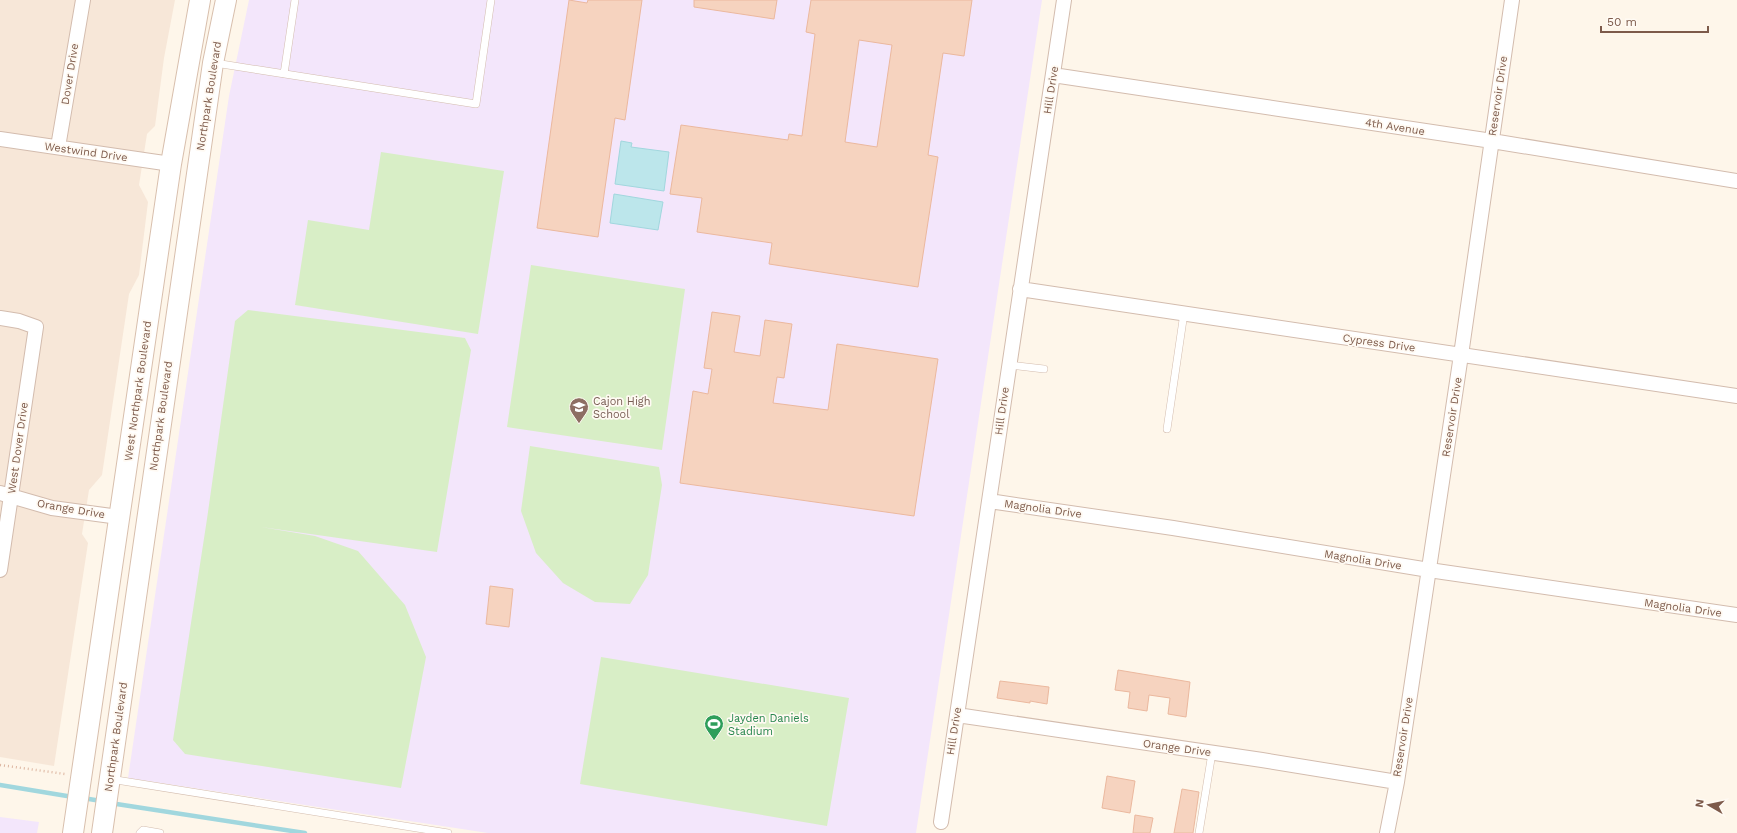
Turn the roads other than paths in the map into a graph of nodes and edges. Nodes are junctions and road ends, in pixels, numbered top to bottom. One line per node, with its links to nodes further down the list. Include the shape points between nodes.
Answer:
1 (83, 0): 13 (street, Dover Drive)
2 (200, 0): 14 (main road, West Northpark Boulevard)
3 (226, 0): 8 (main road, Northpark Boulevard)
4 (295, 0): 9 (lane)
5 (491, 0): 9 (lane, via 476,104)
6 (1064, 0): 10 (street, Hill Drive)
7 (1512, 0): 12 (street, Reservoir Drive)
8 (213, 63): 9 (lane); 27 (main road, Northpark Boulevard)
9 (284, 74)
10 (1053, 75): 12 (street, 4th Avenue); 16 (street, Hill Drive)
11 (0, 139): 13 (street, Westwind Drive)
12 (1492, 141): 15 (street, 4th Avenue); 19 (street, Reservoir Drive)
13 (58, 148): 14 (street, Westwind Drive)
14 (171, 164): 26 (main road, West Northpark Boulevard)
15 (1737, 181)
16 (1020, 289): 17 (street, Cypress Drive); 20 (street, Hill Drive)
17 (1184, 314): 19 (street, Cypress Drive); 23 (lane)
18 (0, 318): 24 (street, West Dover Drive, via 36,327)
19 (1461, 355): 22 (street, Cypress Drive); 29 (street, Reservoir Drive)
20 (1009, 365): 21 (lane); 25 (street, Hill Drive)
21 (1044, 369)
22 (1737, 396)
23 (1167, 429)
24 (6, 494): 26 (street, Orange Drive, via 52,508); 28 (street, West Dover Drive)
25 (989, 501): 29 (street, Magnolia Drive); 31 (street, Hill Drive)
26 (119, 517): 27 (main road); 36 (main road, West Northpark Boulevard, via 74,779)
27 (146, 522): 34 (main road, Northpark Boulevard)
28 (0, 570)
29 (1429, 570): 30 (street, Magnolia Drive); 33 (street, Reservoir Drive)
30 (1737, 615)
31 (957, 715): 32 (street, Orange Drive); 35 (street, Hill Drive)
32 (1212, 753): 33 (street, Orange Drive); 41 (lane)
33 (1396, 782): 42 (street, Reservoir Drive)
34 (109, 783): 37 (main road, Northpark Boulevard); 40 (lane)
35 (941, 822)
36 (75, 824)
37 (103, 826)
38 (140, 833): 39 (lane, via 143,830)
39 (160, 833)
40 (448, 833)
41 (1199, 833)
42 (1387, 833)

